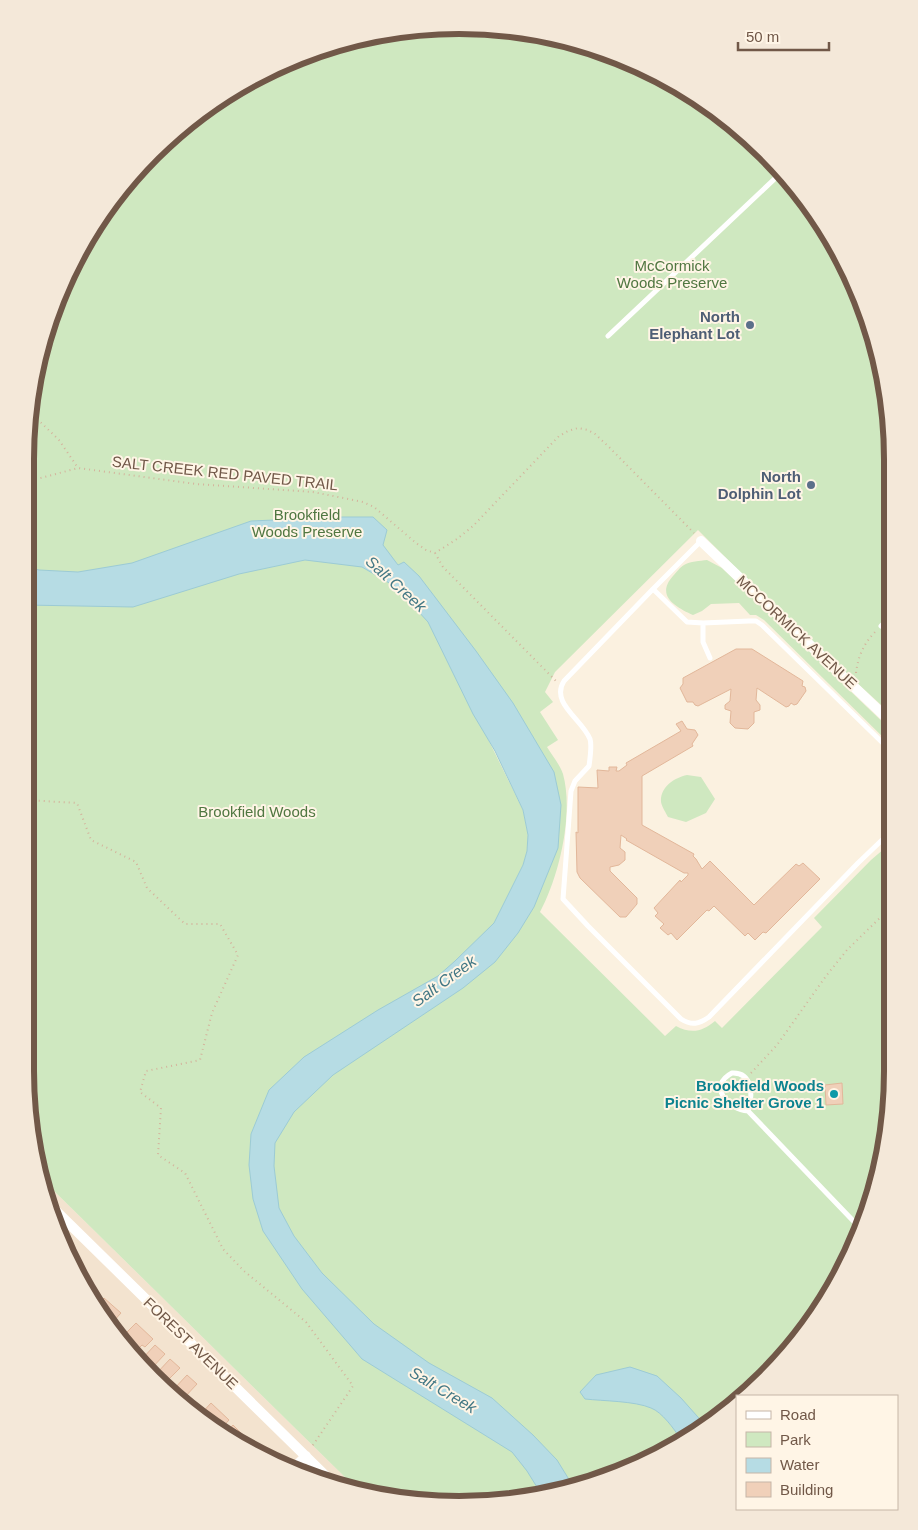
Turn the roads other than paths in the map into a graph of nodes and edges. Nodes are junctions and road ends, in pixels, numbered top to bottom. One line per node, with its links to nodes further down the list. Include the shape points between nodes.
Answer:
1 (777, 177): 2 (lane)
2 (608, 336)
3 (701, 541): 4 (lane); 7 (street, MCCORMICK AVENUE)
4 (653, 589): 5 (lane, via 687,622); 9 (lane, via 561,686 561,699 590,739 589,766 575,780 571,791 563,900 685,1022 694,1024 709,1017)
5 (703, 623): 6 (lane, via 703,642); 8 (lane, via 749,621 762,625)
6 (710, 658)
7 (884, 715)
8 (884, 744)
9 (884, 840)
10 (748, 1111): 10 (lane, via 727,1102 721,1093 724,1078 732,1073 746,1078 750,1084); 12 (lane)
11 (58, 1213): 13 (street, FOREST AVENUE)
12 (856, 1224)
13 (306, 1456): 14 (street); 15 (street, FOREST AVENUE)
14 (297, 1465)
15 (326, 1475)

